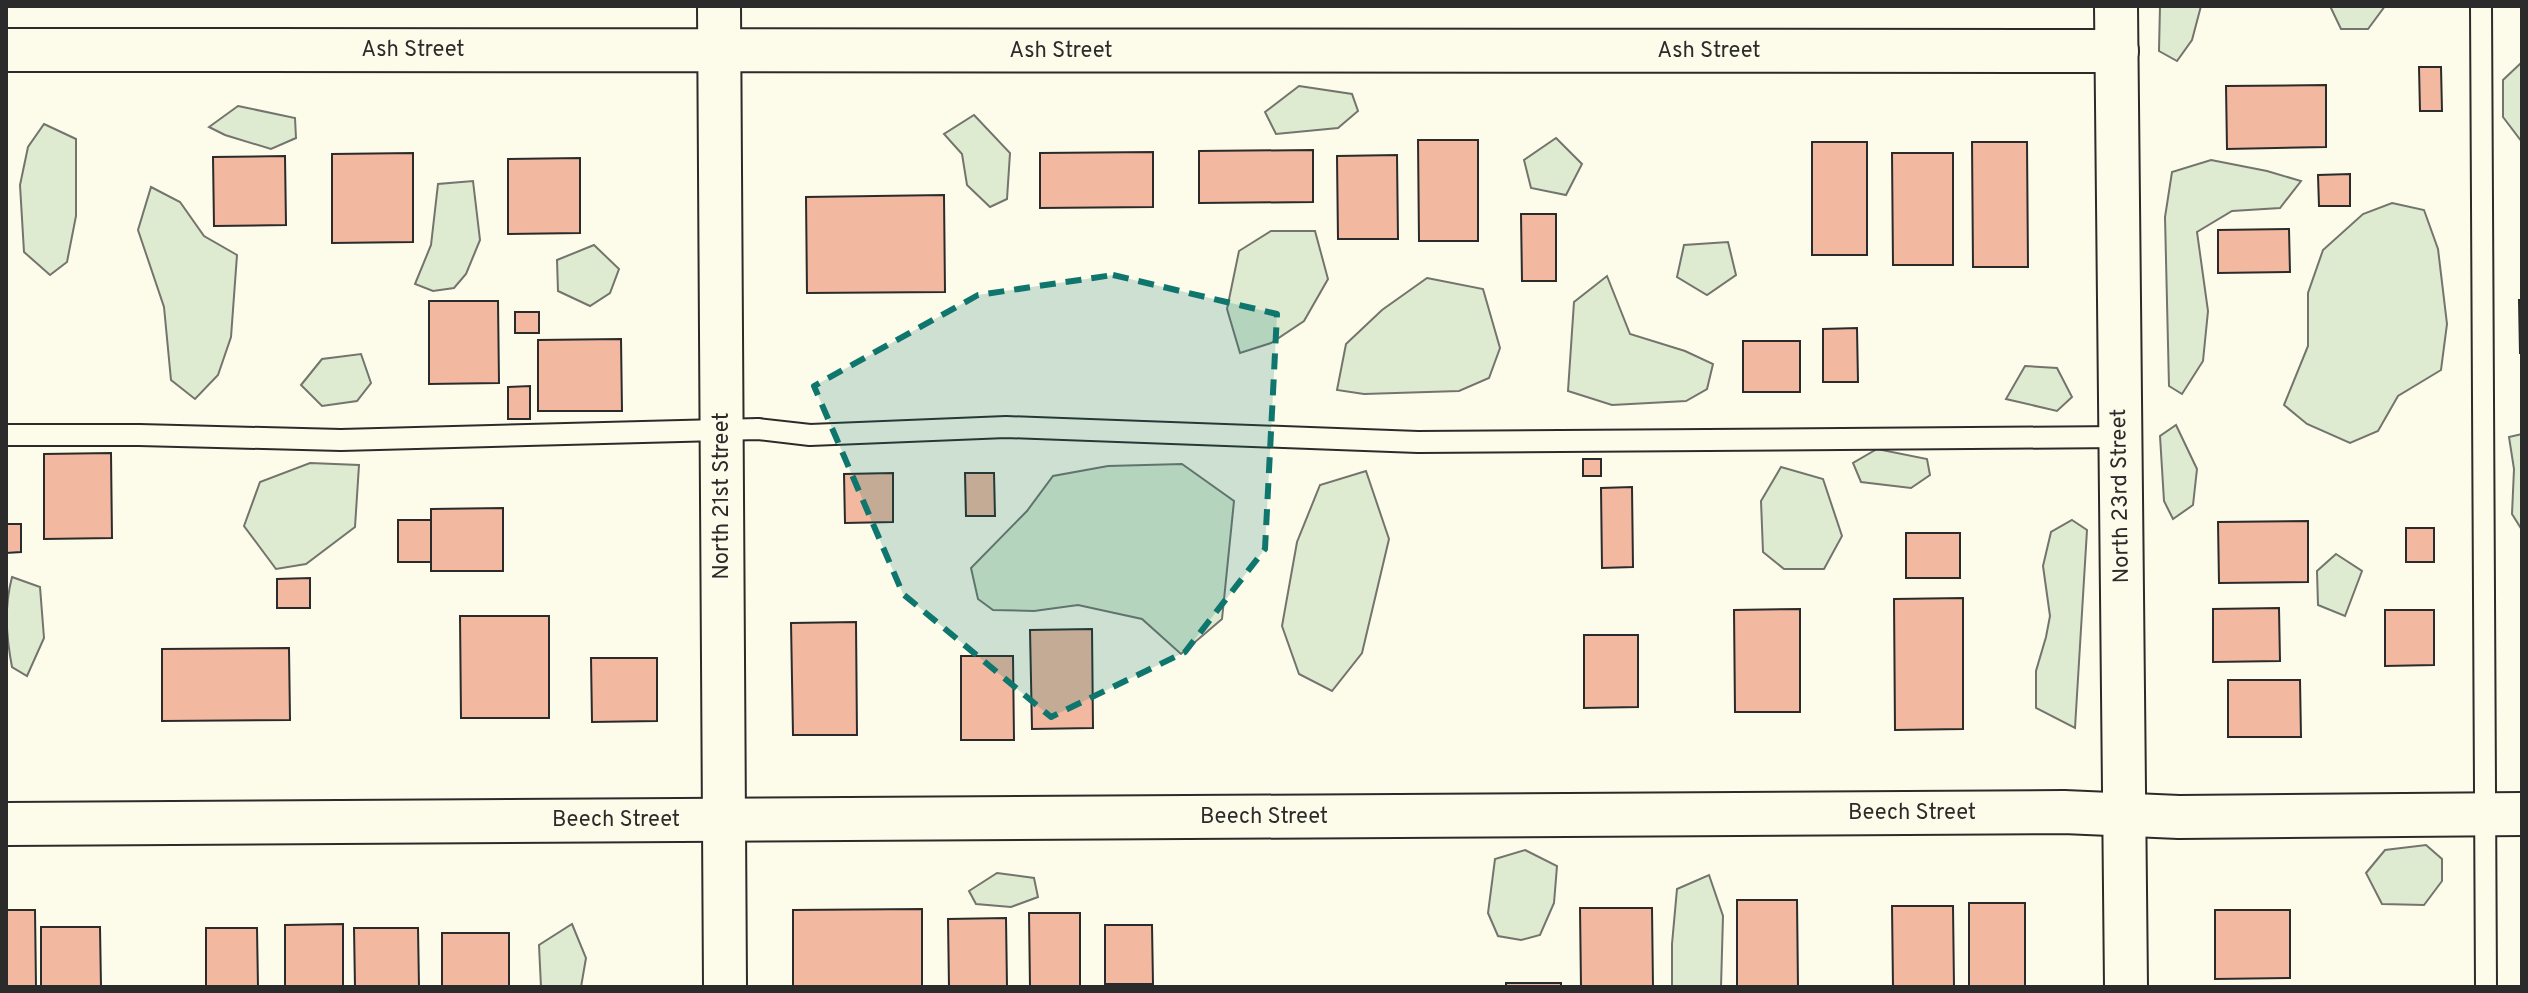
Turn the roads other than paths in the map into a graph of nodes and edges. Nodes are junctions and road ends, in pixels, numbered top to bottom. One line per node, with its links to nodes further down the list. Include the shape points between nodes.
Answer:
1 (719, 6): 5 (street, North 21st Street)
2 (2116, 6): 6 (street, North 23rd Street)
3 (2481, 6): 11 (lane)
4 (6, 50): 5 (street, Ash Street)
5 (719, 51): 6 (street, Ash Street); 7 (street, North 21st Street)
6 (2117, 51): 9 (street, North 23rd Street)
7 (722, 430): 8 (lane, via 341,440); 9 (lane, via 810,435 1006,427 1418,442); 12 (street, North 21st Street)
8 (6, 435)
9 (2121, 437): 10 (street, North 23rd Street)
10 (2125, 814): 11 (street, Beech Street); 12 (street, Beech Street); 15 (street, North 23rd Street)
11 (2503, 814): 16 (lane)
12 (724, 820): 13 (street, Beech Street); 14 (street, North 21st Street)
13 (6, 824)
14 (725, 987)
15 (2126, 987)
16 (2486, 987)

